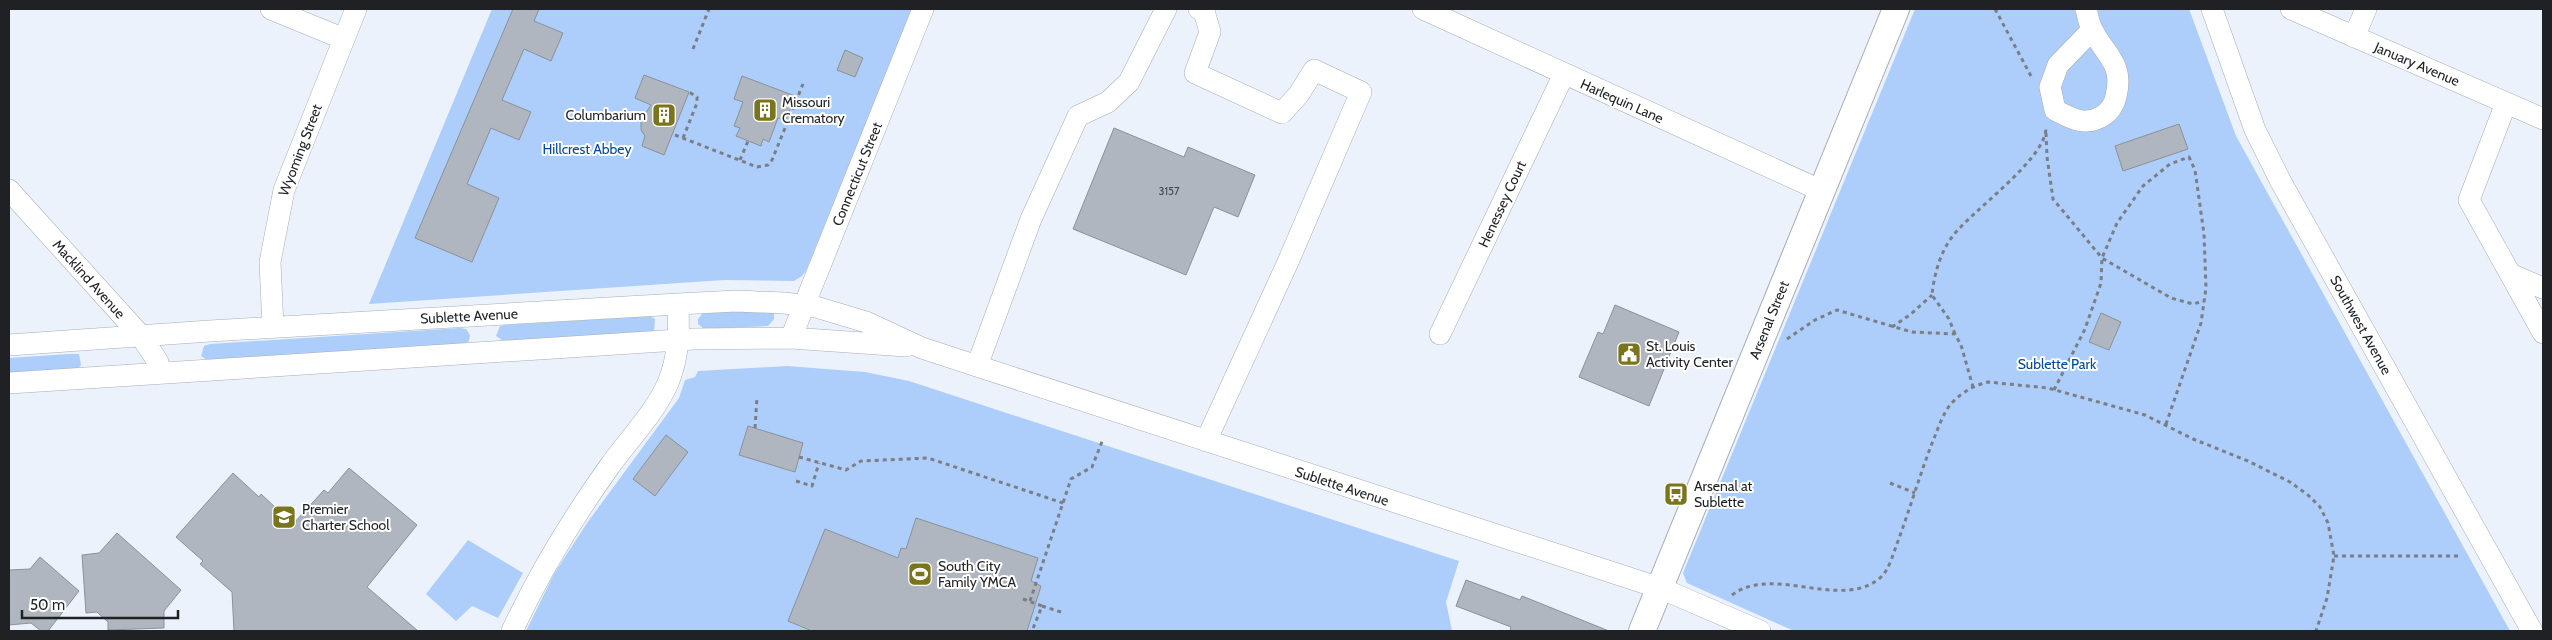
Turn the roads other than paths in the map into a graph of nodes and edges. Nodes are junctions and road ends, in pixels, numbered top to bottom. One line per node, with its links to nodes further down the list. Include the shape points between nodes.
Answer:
1 (271, 9): 14 (street)
2 (356, 9): 14 (street, Wyoming Street)
3 (923, 9): 23 (street, Connecticut Street)
4 (1166, 9): 32 (street, via 1129,82 1108,102 1078,116 1031,219)
5 (1199, 9): 35 (street, via 1204,11 1210,32 1195,73 1282,113 1314,70 1361,92)
6 (1423, 9): 15 (street, Harlequin Lane)
7 (1896, 9): 19 (main road, Arsenal Street)
8 (2086, 9): 12 (street)
9 (2212, 9): 40 (street, Southwest Avenue, via 2254,130)
10 (2291, 9): 13 (street, January Avenue)
11 (2366, 9): 13 (street)
12 (2092, 30)
13 (2354, 37): 16 (street, January Avenue)
14 (344, 39): 24 (street, Wyoming Street, via 284,190 270,262)
15 (1564, 74): 19 (street, Harlequin Lane); 26 (street, Henessey Court)
16 (2506, 103): 17 (street, January Avenue); 20 (street, via 2469,200)
17 (2543, 119)
18 (9, 190): 27 (street, Macklind Avenue)
19 (1822, 191): 36 (main road, Arsenal Street)
20 (2510, 274): 21 (street); 25 (street)
21 (2543, 288)
22 (678, 304): 23 (street, Sublette Avenue, via 736,301); 24 (street, Sublette Avenue); 29 (street)
23 (805, 305): 28 (street, Connecticut Street); 31 (street, Sublette Avenue, via 866,322)
24 (273, 327): 27 (street, Sublette Avenue)
25 (2543, 333)
26 (1440, 334)
27 (141, 336): 30 (street, Sublette Avenue); 33 (street, Macklind Avenue, via 158,362)
28 (791, 338): 29 (street, Sublette Avenue); 31 (street, Sublette Avenue)
29 (680, 340): 33 (street, Sublette Avenue); 37 (street, via 662,396 564,533)
30 (9, 345)
31 (922, 348): 32 (street, Sublette Avenue)
32 (978, 366): 35 (street, Sublette Avenue)
33 (160, 373): 34 (street, Sublette Avenue)
34 (9, 383)
35 (1206, 441): 36 (street, Sublette Avenue)
36 (1660, 588): 38 (main road, Arsenal Street); 39 (street, Sublette Avenue)
37 (512, 631)
38 (1642, 631)
39 (1760, 631)
40 (2532, 631)

